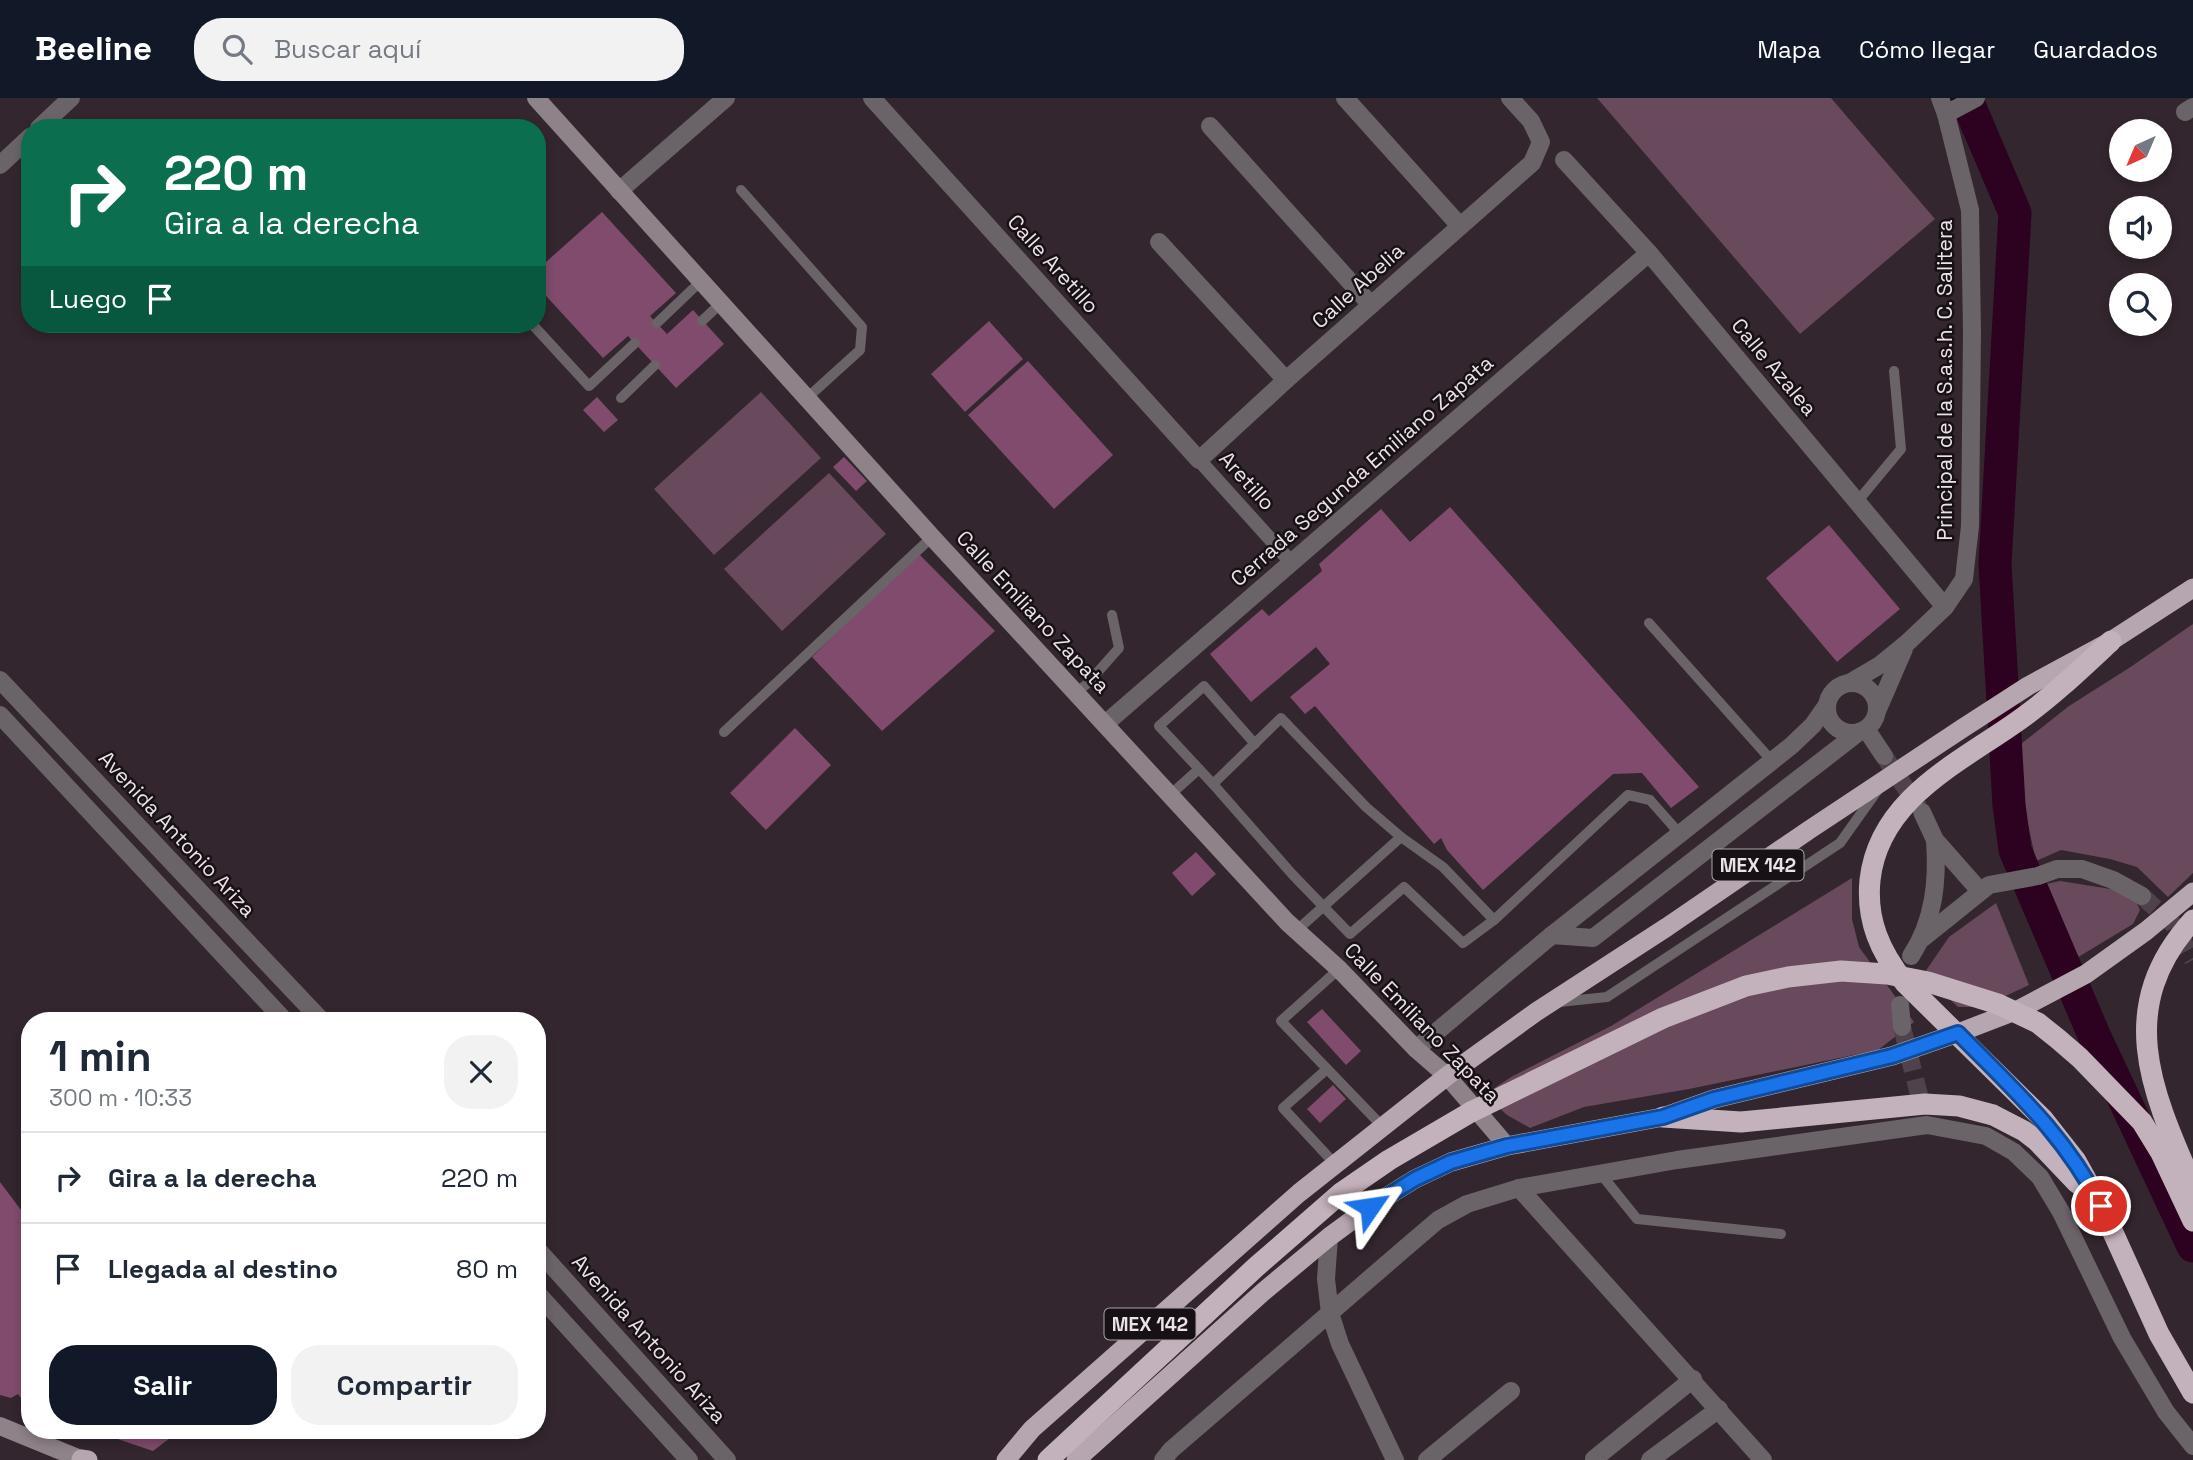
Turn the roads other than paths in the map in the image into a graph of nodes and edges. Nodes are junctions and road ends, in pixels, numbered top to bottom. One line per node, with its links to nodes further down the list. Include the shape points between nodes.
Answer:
1 (71, 98): 9 (street)
2 (726, 98): 15 (street)
3 (872, 98): 31 (street, Calle Aretillo)
4 (1345, 98): 16 (street)
5 (1510, 98): 16 (street, Calle Abelia, via 1531,121 1541,142 1532,163)
6 (1976, 98): 8 (street)
7 (538, 99): 15 (main road, Calle Emiliano Zapata)
8 (1947, 107): 36 (street, Principal de la S.a.s.h. C. Salitera, via 1970,210 1972,332 1970,526 1964,579)
9 (49, 119)
10 (1210, 126): 21 (street)
11 (21, 145): 13 (street)
12 (1564, 160): 18 (street, Calle Azalea)
13 (0, 165)
14 (741, 190): 30 (lane, via 862,327 860,350)
15 (619, 191): 19 (main road, Calle Emiliano Zapata)
16 (1460, 226): 21 (street, Calle Abelia)
17 (1159, 242): 28 (street)
18 (1649, 253): 32 (street, Calle Azalea); 34 (street, Cerrada Segunda Emiliano Zapata)
19 (701, 281): 20 (main road, Calle Emiliano Zapata); 23 (lane)
20 (721, 303): 22 (lane); 30 (main road, Calle Emiliano Zapata)
21 (1371, 305): 28 (street, Calle Abelia)
22 (702, 321)
23 (657, 323)
24 (540, 333): 25 (lane, via 589,386)
25 (635, 343)
26 (655, 365): 29 (lane)
27 (1894, 371): 32 (lane, via 1901,449)
28 (1286, 380): 31 (street, Calle Abelia)
29 (621, 398)
30 (807, 398): 33 (main road, Calle Emiliano Zapata)
31 (1199, 460): 34 (street, Aretillo)
32 (1857, 502): 36 (street, Calle Azalea)
33 (932, 537): 43 (main road, Calle Emiliano Zapata); 49 (lane)
34 (1292, 562): 47 (street, Cerrada Segunda Emiliano Zapata)
35 (2193, 588): 39 (highway, MEX 142)
36 (1945, 607): 40 (street, Principal de la S.a.s.h. C. Salitera)
37 (1112, 615): 43 (lane, via 1119,648)
38 (1649, 622): 53 (lane)
39 (2111, 641): 55 (highway, MEX 142, via 2028,686); 80 (highway, via 2023,718 1927,784 1893,819 1880,841 1868,897 1879,944 1905,983)
40 (1907, 643): 42 (street, Principal de la S.a.s.h. C. Salitera); 45 (street, Principal de la S.a.s.h. C. Salitera)
41 (0, 680): 78 (street, Avenida Antonio Ariza)
42 (1851, 682): 44 (street, via 1835,689); 45 (street, via 1873,693)
43 (1076, 693): 47 (main road, Calle Emiliano Zapata)
44 (1827, 705): 48 (street, via 1830,721); 51 (street)
45 (1878, 709): 48 (street, via 1876,717)
46 (0, 715): 77 (street)
47 (1105, 724): 57 (main road, Calle Emiliano Zapata)
48 (1857, 731): 51 (street, via 1812,737); 52 (street); 63 (street)
49 (724, 732)
50 (1255, 744): 54 (lane, via 1204,686 1158,726); 56 (lane); 61 (lane, via 1281,718)
51 (1791, 746): 53 (street)
52 (1884, 756)
53 (1772, 761): 59 (street)
54 (1199, 769): 56 (lane); 57 (lane)
55 (1885, 779): 75 (highway, MEX 142); 75 (lane, via 1840,843 1606,997)
56 (1213, 784): 67 (lane)
57 (1170, 795): 70 (main road, Calle Emiliano Zapata)
58 (1922, 812): 62 (street)
59 (1701, 817): 60 (street); 63 (street)
60 (1680, 834): 68 (lane, via 1650,800 1628,795); 71 (street)
61 (1401, 837): 67 (lane); 68 (lane, via 1443,867)
62 (1935, 840): 64 (street); 72 (street, via 1934,892)
63 (1719, 841): 71 (street, via 1593,938)
64 (1985, 888): 66 (street, via 2057,869 2082,869); 72 (street)
65 (2193, 892): 80 (highway, MEX 142, via 2086,974 2018,1010)
66 (2142, 896)
67 (1323, 905): 68 (lane, via 1350,934 1404,887 1463,943); 70 (lane)
68 (1494, 920)
69 (2193, 920): 89 (highway, via 2172,946 2155,980 2147,1040 2158,1102)
70 (1296, 931): 74 (main road, Calle Emiliano Zapata)
71 (1552, 935): 81 (street)
72 (1923, 938): 73 (street)
73 (1911, 956)
74 (1339, 969): 81 (main road, Calle Emiliano Zapata); 82 (lane, via 1281,1021)
75 (1552, 1002): 83 (highway, MEX 142)
76 (1900, 1005): 79 (street)
77 (277, 1012)
78 (313, 1012)
79 (1902, 1027)
80 (1958, 1033): 84 (highway, MEX 142, via 1892,1056 1726,1096); 92 (highway, via 2060,1139 2089,1183)
81 (1416, 1049): 83 (main road, Calle Emiliano Zapata)
82 (1327, 1069): 85 (lane); 87 (lane, via 1283,1108)
83 (1447, 1076): 85 (highway, MEX 142); 86 (main road, Calle Emiliano Zapata)
84 (1663, 1117): 86 (highway, MEX 142); 92 (highway, via 1741,1122 1925,1104 1976,1109 2037,1141 2080,1186)
85 (1383, 1127): 87 (highway, MEX 142)
86 (1507, 1146): 94 (highway, MEX 142, via 1451,1162 1415,1179)
87 (1335, 1164): 110 (highway, MEX 142, via 1032,1429)
88 (1600, 1173): 90 (street); 93 (lane, via 1637,1219); 105 (street, via 1925,1118 1986,1136 2014,1152 2040,1177 2062,1212 2122,1338 2166,1412)
89 (2193, 1186)
90 (1519, 1188): 97 (street, via 1466,1204 1438,1220); 98 (street)
91 (2193, 1221): 111 (highway, bridge, via 2142,1122 2080,1058 2038,1023 1967,993 1888,974 1841,971 1788,976 1745,986 1663,1018 1471,1112 1388,1160 1341,1193 1266,1258)
92 (2111, 1230): 100 (highway, via 2159,1334)
93 (1780, 1234)
94 (1329, 1237): 97 (street, via 1326,1279); 112 (highway, MEX 142)
95 (546, 1262): 109 (street, Avenida Antonio Ariza)
96 (546, 1303): 108 (street)
97 (1330, 1312): 113 (street); 114 (street, via 1340,1344)
98 (1693, 1379): 101 (street); 106 (street)
99 (1511, 1391): 115 (street)
100 (2193, 1393)
101 (1719, 1409): 116 (street); 117 (street)
102 (0, 1426): 103 (main road)
103 (21, 1434)
104 (32, 1439): 107 (main road)
105 (2193, 1446)
106 (1594, 1459)
107 (84, 1460)
108 (689, 1460)
109 (727, 1460)
110 (1006, 1460)
111 (1048, 1460)
112 (1076, 1460)
113 (1163, 1460)
114 (1395, 1460)
115 (1427, 1460)
116 (1650, 1460)
117 (1763, 1460)

